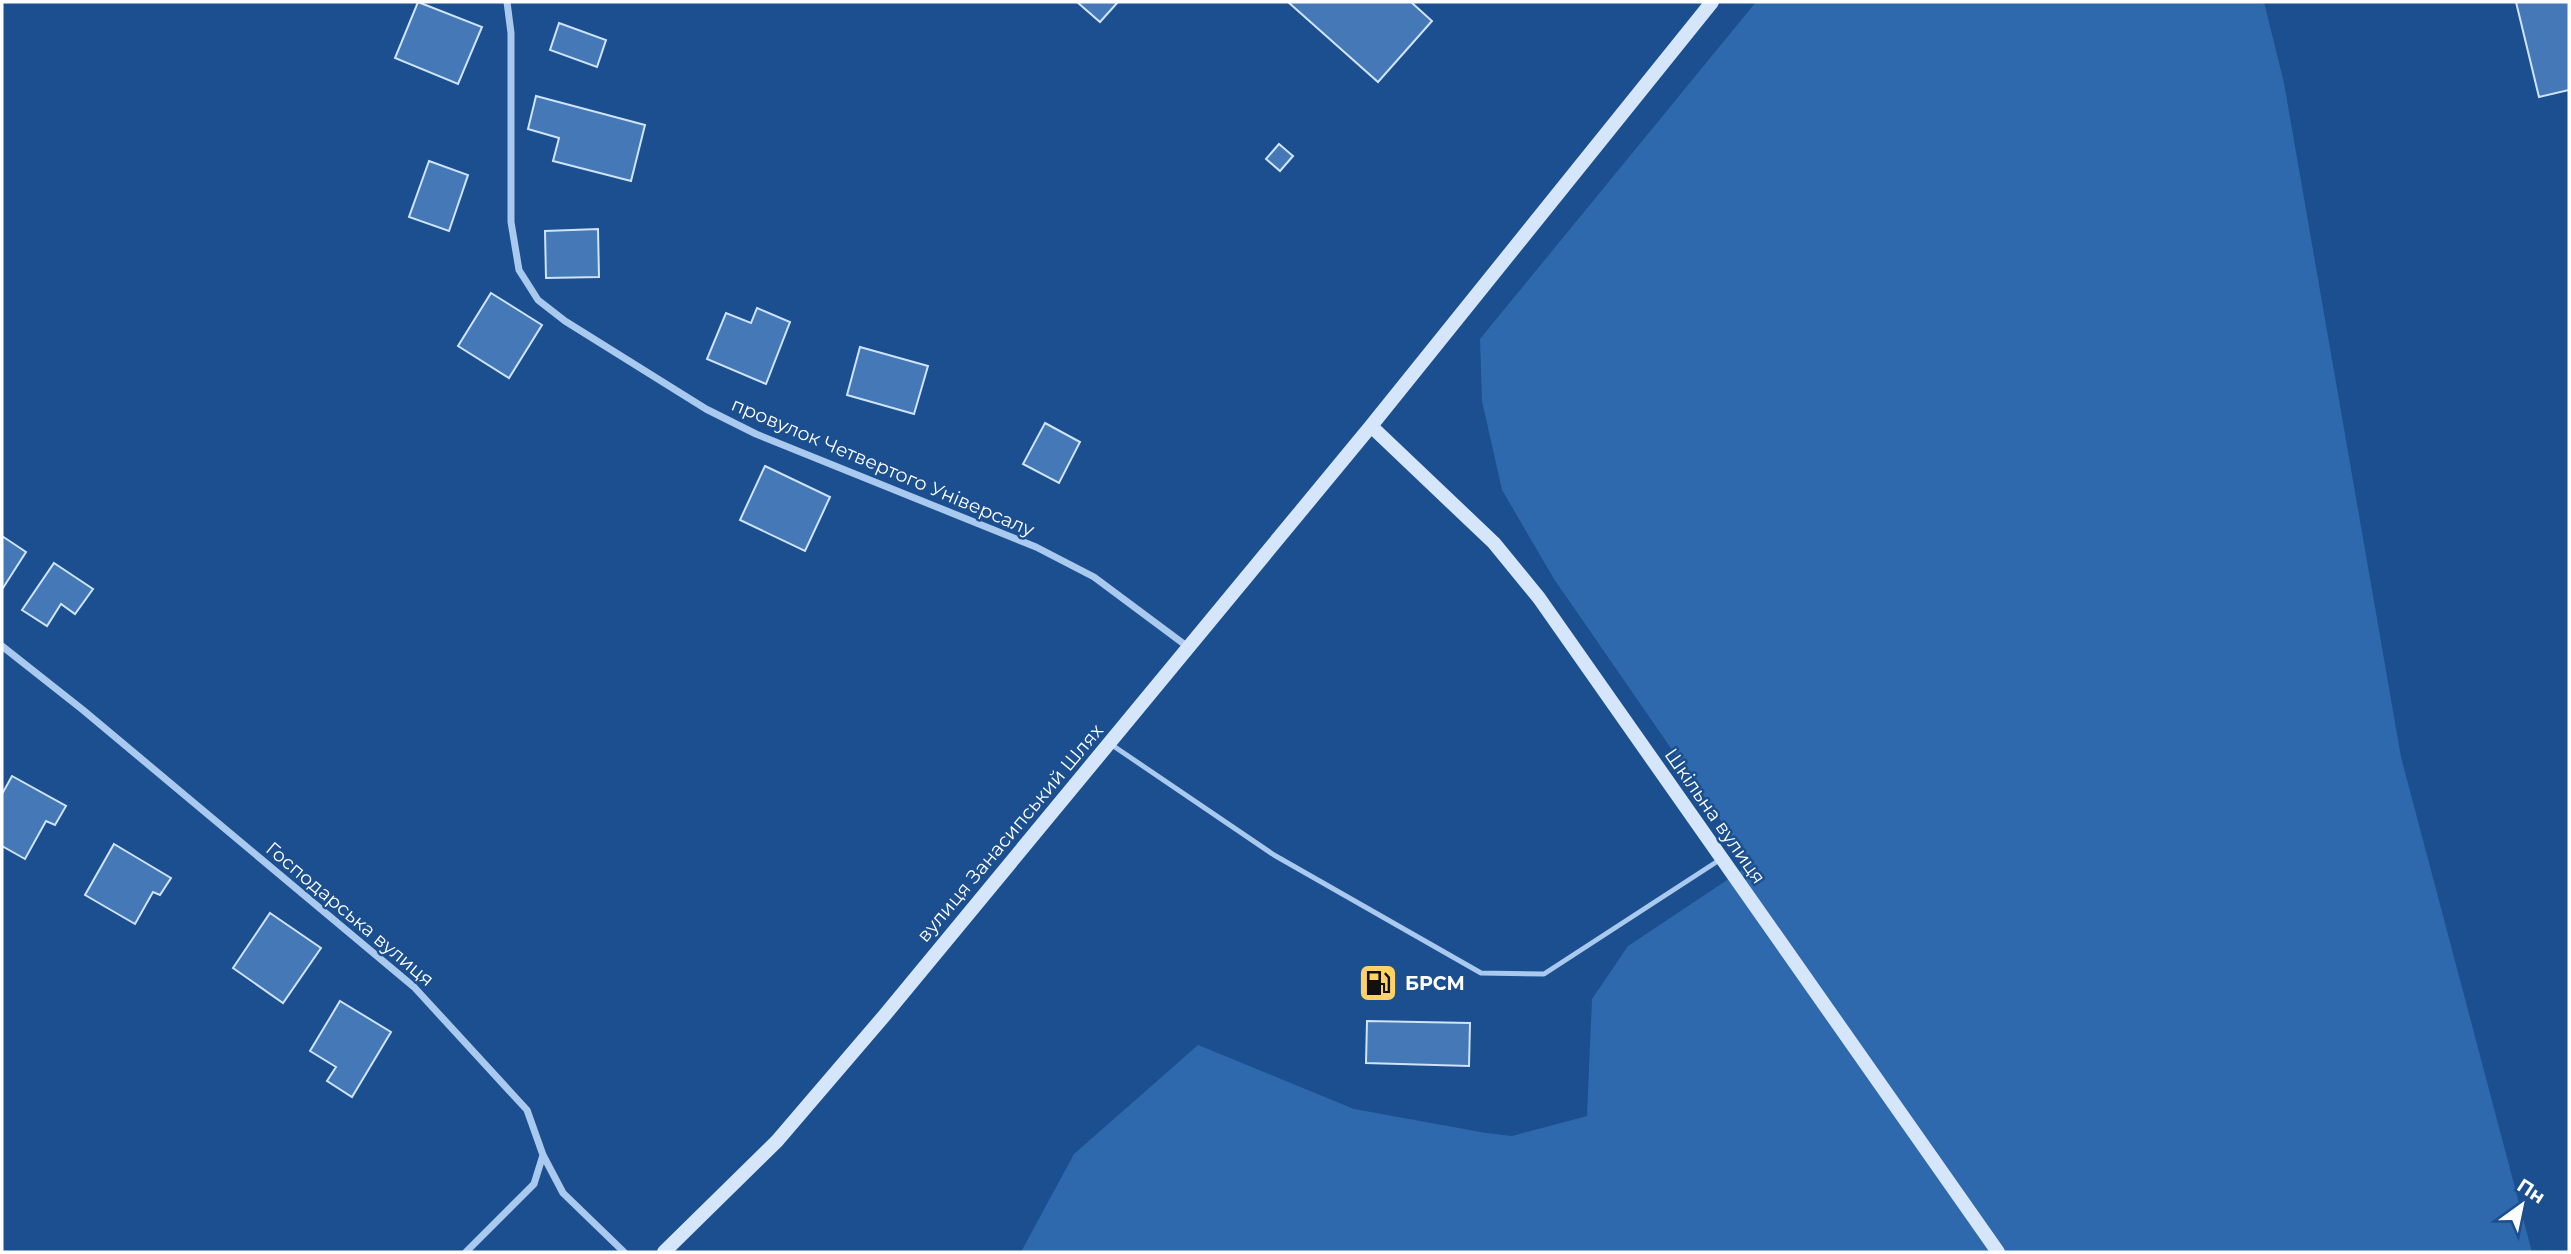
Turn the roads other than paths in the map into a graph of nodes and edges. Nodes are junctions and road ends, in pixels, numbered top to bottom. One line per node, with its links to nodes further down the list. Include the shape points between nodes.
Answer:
1 (507, 2): 5 (street, провулок Четвертого Універсалу, via 512,33 511,222 519,270 538,300 706,409 756,434 1036,547 1094,577)
2 (1712, 2): 3 (main road, вулиця Занасипський Шлях)
3 (1371, 426): 5 (main road, вулиця Занасипський Шлях); 7 (main road, Шкільна вулиця, via 1494,543 1539,598)
4 (2, 646): 8 (street, Господарська вулиця, via 415,987 527,1110)
5 (1188, 647): 6 (main road, вулиця Занасипський Шлях)
6 (1109, 743): 7 (lane, via 1274,855 1481,973 1544,974); 11 (main road, вулиця Занасипський Шлях, via 778,1142)
7 (1722, 858): 12 (main road, Шкільна вулиця)
8 (543, 1155): 9 (street, via 534,1184); 10 (street, Господарська вулиця, via 563,1193)
9 (466, 1252)
10 (624, 1252)
11 (664, 1252)
12 (1998, 1252)

